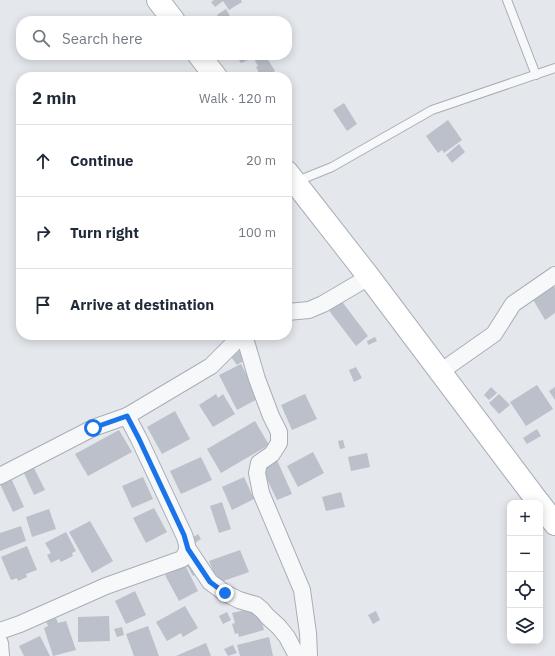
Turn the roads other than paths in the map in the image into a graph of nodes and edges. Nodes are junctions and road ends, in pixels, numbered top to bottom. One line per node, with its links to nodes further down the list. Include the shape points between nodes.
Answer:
1 (158, 0): 3 (main road)
2 (507, 0): 7 (lane)
3 (170, 16)
4 (203, 60): 6 (main road)
5 (555, 68): 7 (lane)
6 (212, 72)
7 (536, 75): 8 (lane, via 432,110 332,167)
8 (292, 177)
9 (292, 178): 11 (main road)
10 (555, 275): 15 (street, via 513,304 494,334)
11 (369, 277): 12 (street, via 309,310); 15 (main road)
12 (292, 312)
13 (238, 340): 16 (street, via 211,366)
14 (245, 340): 26 (street, via 279,432 279,443 272,454 259,463 257,473 261,493 302,590)
15 (440, 372): 18 (main road)
16 (127, 416): 17 (street, via 93,428); 21 (street, via 184,535)
17 (0, 476)
18 (538, 500)
19 (543, 507): 20 (main road)
20 (555, 524)
21 (188, 549): 22 (street, via 182,559 106,586); 25 (street, via 210,582 239,600 256,605 262,610 287,637)
22 (0, 631)
23 (0, 643): 24 (street)
24 (1, 656)
25 (297, 656)
26 (309, 656)

